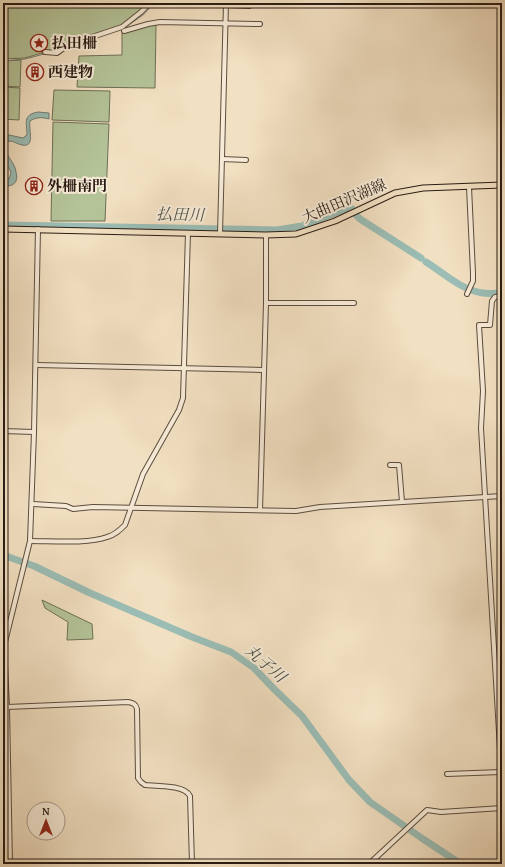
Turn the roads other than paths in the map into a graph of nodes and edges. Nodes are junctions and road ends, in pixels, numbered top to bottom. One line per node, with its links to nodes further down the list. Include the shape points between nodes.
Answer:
1 (150, 3): 7 (street, via 122,27 68,45 57,53)
2 (226, 4): 3 (street); 4 (street)
3 (249, 6)
4 (226, 24): 5 (street); 6 (street, via 160,22); 8 (street)
5 (260, 24)
6 (124, 31)
7 (45, 52)
8 (222, 159): 9 (street); 15 (street)
9 (246, 160)
10 (502, 184): 11 (main road, 大曲田沢湖線)
11 (469, 187): 16 (main road, 大曲田沢湖線, via 423,188 395,193 296,234); 17 (street, via 473,274 472,285)
12 (3, 229): 13 (main road, 大曲田沢湖線)
13 (38, 229): 14 (main road, 大曲田沢湖線); 21 (street)
14 (188, 232): 15 (main road, 大曲田沢湖線); 22 (street)
15 (220, 234): 16 (main road, 大曲田沢湖線)
16 (266, 235): 19 (street)
17 (467, 294)
18 (502, 296): 28 (street, via 495,297 492,301 490,325 479,325 483,391 481,428)
19 (266, 303): 20 (street); 23 (street)
20 (354, 303)
21 (36, 365): 22 (street); 25 (street)
22 (184, 368): 23 (street); 31 (street, via 181,405 143,474)
23 (263, 370): 32 (street)
24 (3, 431): 25 (street)
25 (34, 432): 30 (street)
26 (390, 465): 29 (street, via 399,466)
27 (502, 496): 28 (street)
28 (484, 498): 29 (street); 36 (street)
29 (402, 502): 32 (street, via 296,511)
30 (33, 504): 31 (street, via 66,506 73,509); 33 (street)
31 (132, 507): 32 (street); 33 (street, via 125,525 106,538)
32 (260, 510)
33 (30, 543): 34 (street)
34 (4, 646): 35 (street)
35 (7, 707): 40 (street); 41 (street, via 133,703 137,710 140,782 145,785 181,789 189,793)
36 (501, 772): 37 (street); 38 (street)
37 (447, 774)
38 (502, 783)
39 (502, 808): 42 (street, via 441,812 427,810)
40 (10, 864)
41 (192, 864)
42 (369, 864)

